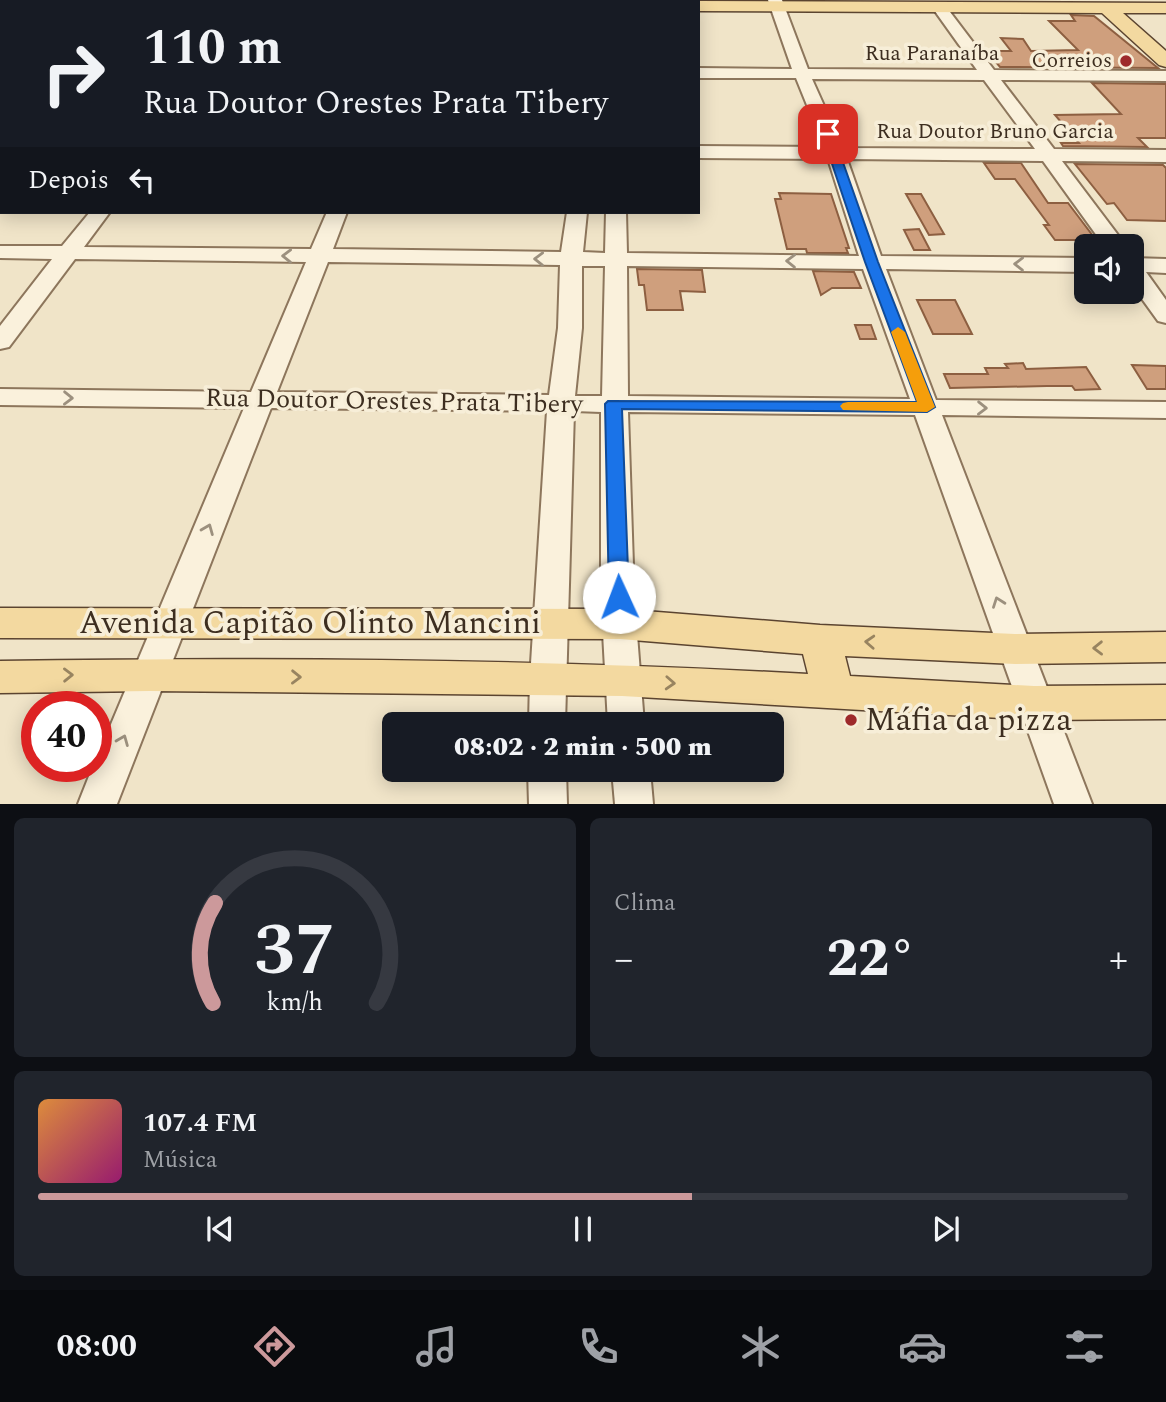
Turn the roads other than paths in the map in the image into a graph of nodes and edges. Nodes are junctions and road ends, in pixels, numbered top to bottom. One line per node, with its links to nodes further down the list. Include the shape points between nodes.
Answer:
1 (776, 5): 2 (main road); 4 (main road); 4 (street, via 896,2); 5 (main road); 11 (street)
2 (700, 6)
3 (1166, 8): 6 (main road)
4 (936, 9): 6 (main road); 12 (street)
5 (700, 12)
6 (1122, 12): 7 (main road); 8 (main road)
7 (1166, 15)
8 (1160, 43): 9 (main road)
9 (1166, 61)
10 (700, 73): 11 (street, Rua Paranaíba)
11 (802, 74): 12 (street, Rua Paranaíba); 15 (street)
12 (988, 75): 13 (street, Rua Paranaíba); 16 (street)
13 (1166, 76)
14 (700, 152): 15 (street, Rua Doutor Bruno Garcia)
15 (836, 153): 16 (street, Rua Doutor Bruno Garcia); 28 (street)
16 (1051, 155): 17 (street, Rua Doutor Bruno Garcia); 22 (street)
17 (1166, 156)
18 (98, 214): 24 (street)
19 (336, 214): 25 (street)
20 (577, 214): 26 (street)
21 (616, 214): 27 (street)
22 (1107, 234)
23 (0, 253): 24 (street)
24 (68, 253): 25 (street, one-way to 24); 36 (street)
25 (319, 256): 26 (street, one-way to 25); 38 (street)
26 (571, 259): 27 (street); 34 (street)
27 (616, 260): 28 (street, one-way to 27); 35 (street)
28 (872, 262): 29 (street, one-way to 28); 41 (street)
29 (1074, 265)
30 (1166, 266): 31 (street)
31 (1144, 267)
32 (1144, 284): 33 (street)
33 (1166, 316)
34 (570, 328): 35 (street); 39 (street)
35 (616, 328): 40 (street)
36 (0, 342)
37 (0, 397): 38 (street, Rua Doutor Orestes Prata Tibery, one-way to 38)
38 (261, 400): 39 (street, Rua Doutor Orestes Prata Tibery); 43 (street, one-way to 38)
39 (561, 403): 40 (street, Rua Doutor Orestes Prata Tibery); 44 (street)
40 (613, 404): 41 (street, Rua Doutor Orestes Prata Tibery); 45 (street)
41 (927, 407): 42 (street, Rua Doutor Orestes Prata Tibery, one-way to 42); 50 (street, one-way to 41)
42 (1166, 410)
43 (171, 622): 46 (main road, Avenida Capitão Olinto Mancini); 47 (main road, Avenida Capitão Olinto Mancini); 51 (street)
44 (550, 623): 45 (main road, Avenida Capitão Olinto Mancini); 47 (main road, Avenida Capitão Olinto Mancini); 54 (street)
45 (620, 624): 48 (main road, Avenida Capitão Olinto Mancini); 55 (street)
46 (8, 625)
47 (365, 625): 53 (main road)
48 (820, 639): 50 (main road, Avenida Capitão Olinto Mancini, one-way to 48); 56 (main road)
49 (1166, 647): 50 (main road, Avenida Capitão Olinto Mancini, one-way to 50)
50 (1015, 649): 58 (street)
51 (150, 674): 52 (main road, Avenida Capitão Olinto Mancini, one-way to 51); 53 (main road, Avenida Capitão Olinto Mancini, one-way to 53); 63 (street, one-way to 51)
52 (0, 677)
53 (358, 677): 54 (main road, Avenida Capitão Olinto Mancini)
54 (547, 679): 55 (main road, Avenida Capitão Olinto Mancini); 59 (street)
55 (622, 680): 56 (main road, Avenida Capitão Olinto Mancini, one-way to 56); 60 (street)
56 (834, 693): 58 (main road, Avenida Capitão Olinto Mancini)
57 (1166, 702): 58 (main road, Avenida Capitão Olinto Mancini)
58 (1034, 703): 66 (street)
59 (547, 712)
60 (625, 712)
61 (547, 782): 64 (street)
62 (632, 782): 65 (street)
63 (97, 803)
64 (548, 803)
65 (634, 803)
66 (1073, 803)

